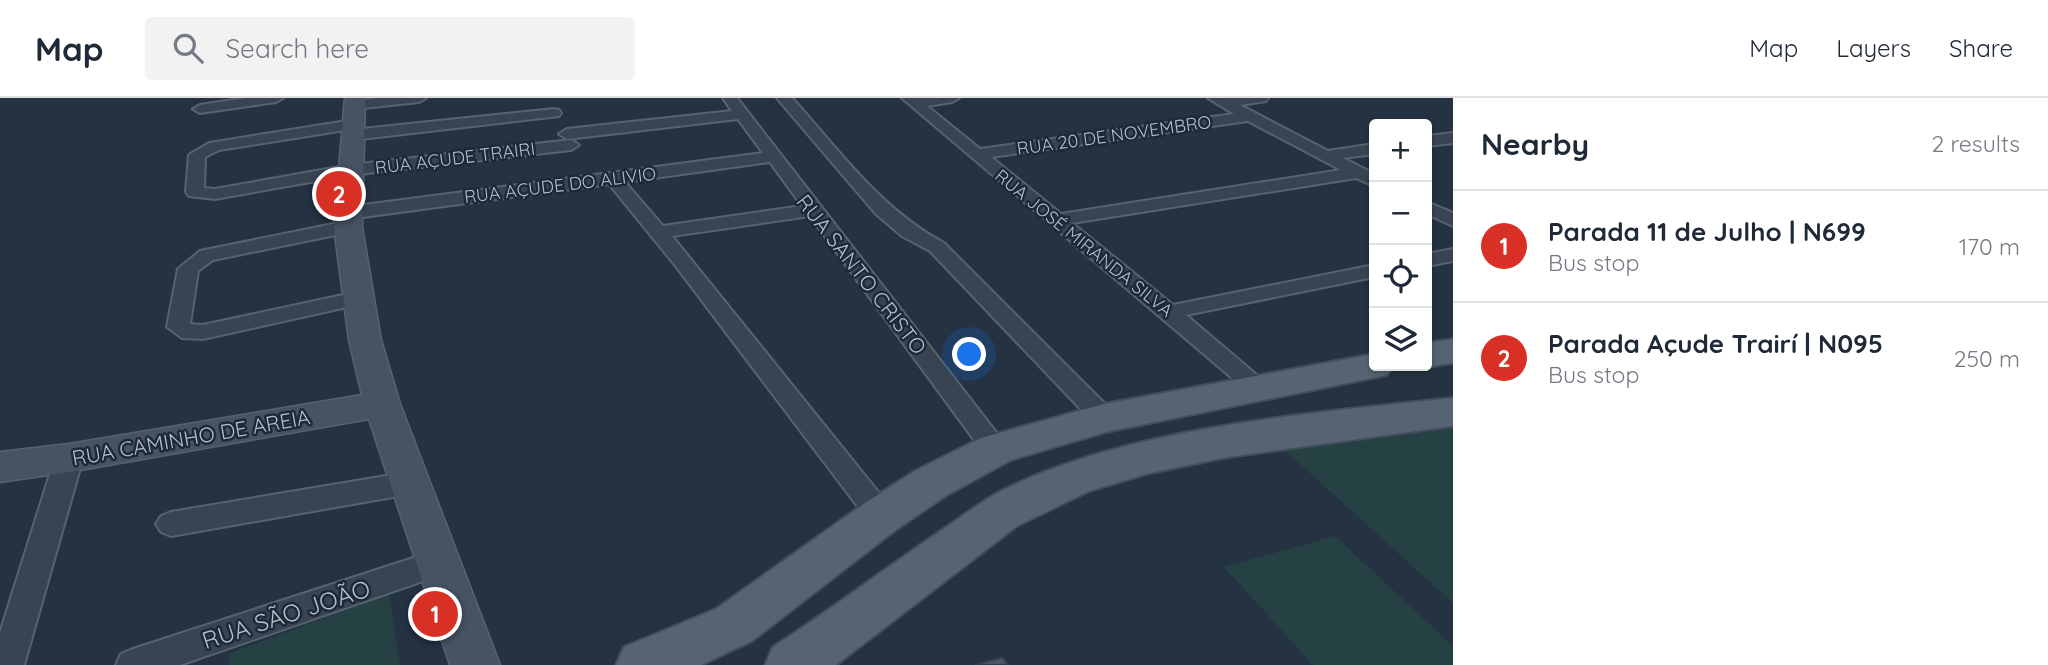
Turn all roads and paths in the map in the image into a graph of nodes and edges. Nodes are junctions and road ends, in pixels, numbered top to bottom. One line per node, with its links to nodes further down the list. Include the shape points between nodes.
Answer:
1 (276, 98): 10 (street)
2 (419, 98): 11 (street)
3 (546, 98): 12 (street)
4 (784, 98): 42 (street, via 882,210 937,247)
5 (951, 98): 7 (street)
6 (1261, 98): 8 (street)
7 (912, 100): 17 (street, RUA JOSÉ MIRANDA SILVA)
8 (1220, 100): 13 (street)
9 (736, 106): 19 (street); 20 (street, RUA SANTO CRISTO)
10 (200, 109)
11 (356, 110): 12 (street); 21 (street); 21 (street, RUA AÇUDE TRAIRI, via 200,151 195,192 215,194)
12 (554, 113): 19 (street)
13 (1251, 116): 17 (street, RUA 20 DE NOVEMBRO); 18 (street)
14 (1453, 138): 15 (street)
15 (1432, 140)
16 (1369, 150): 18 (street)
17 (976, 154): 28 (street, RUA JOSÉ MIRANDA SILVA)
18 (1326, 156): 22 (street)
19 (574, 157): 21 (street, RUA AÇUDE TRAIRI); 23 (street, RUA AÇUDE DO ALIVIO); 27 (street, RUA AÇUDE DO ALIVIO)
20 (772, 157): 23 (street, RUA AÇUDE DO ALIVIO); 25 (street, RUA SANTO CRISTO)
21 (350, 170): 27 (street)
22 (1357, 173): 24 (street); 28 (street)
23 (613, 178): 30 (street)
24 (1369, 179)
25 (813, 210): 30 (street); 43 (street, RUA SANTO CRISTO)
26 (1432, 210): 29 (street)
27 (348, 220): 34 (street); 34 (street, RUA AÇUDE DO ALIVIO, via 207,255 188,269 178,327 203,332)
28 (1057, 220): 35 (street, RUA JOSÉ MIRANDA SILVA)
29 (1453, 220)
30 (659, 232): 47 (street)
31 (1453, 255): 32 (street)
32 (1432, 259)
33 (1369, 272): 35 (street)
34 (356, 298): 40 (street)
35 (1169, 312): 39 (street, RUA JOSÉ MIRANDA SILVA)
36 (1453, 351): 37 (main road)
37 (1432, 354)
38 (1369, 367): 39 (main road)
39 (1260, 388): 42 (main road)
40 (382, 404): 44 (street, RUA CAMINHO DE AREIA); 46 (street)
41 (1453, 412): 54 (main road, via 1286,432 1144,456 1058,486 1023,500)
42 (1104, 418): 43 (main road)
43 (996, 449): 47 (main road)
44 (69, 458): 45 (street, RUA CAMINHO DE AREIA); 50 (street)
45 (0, 467)
46 (410, 483): 48 (street); 49 (street)
47 (881, 516): 53 (main road, via 734,625)
48 (171, 524)
49 (438, 562): 51 (street, RUA SÃO JOÃO); 52 (street)
50 (7, 665)
51 (132, 665)
52 (475, 665)
53 (643, 665)
54 (792, 665)

